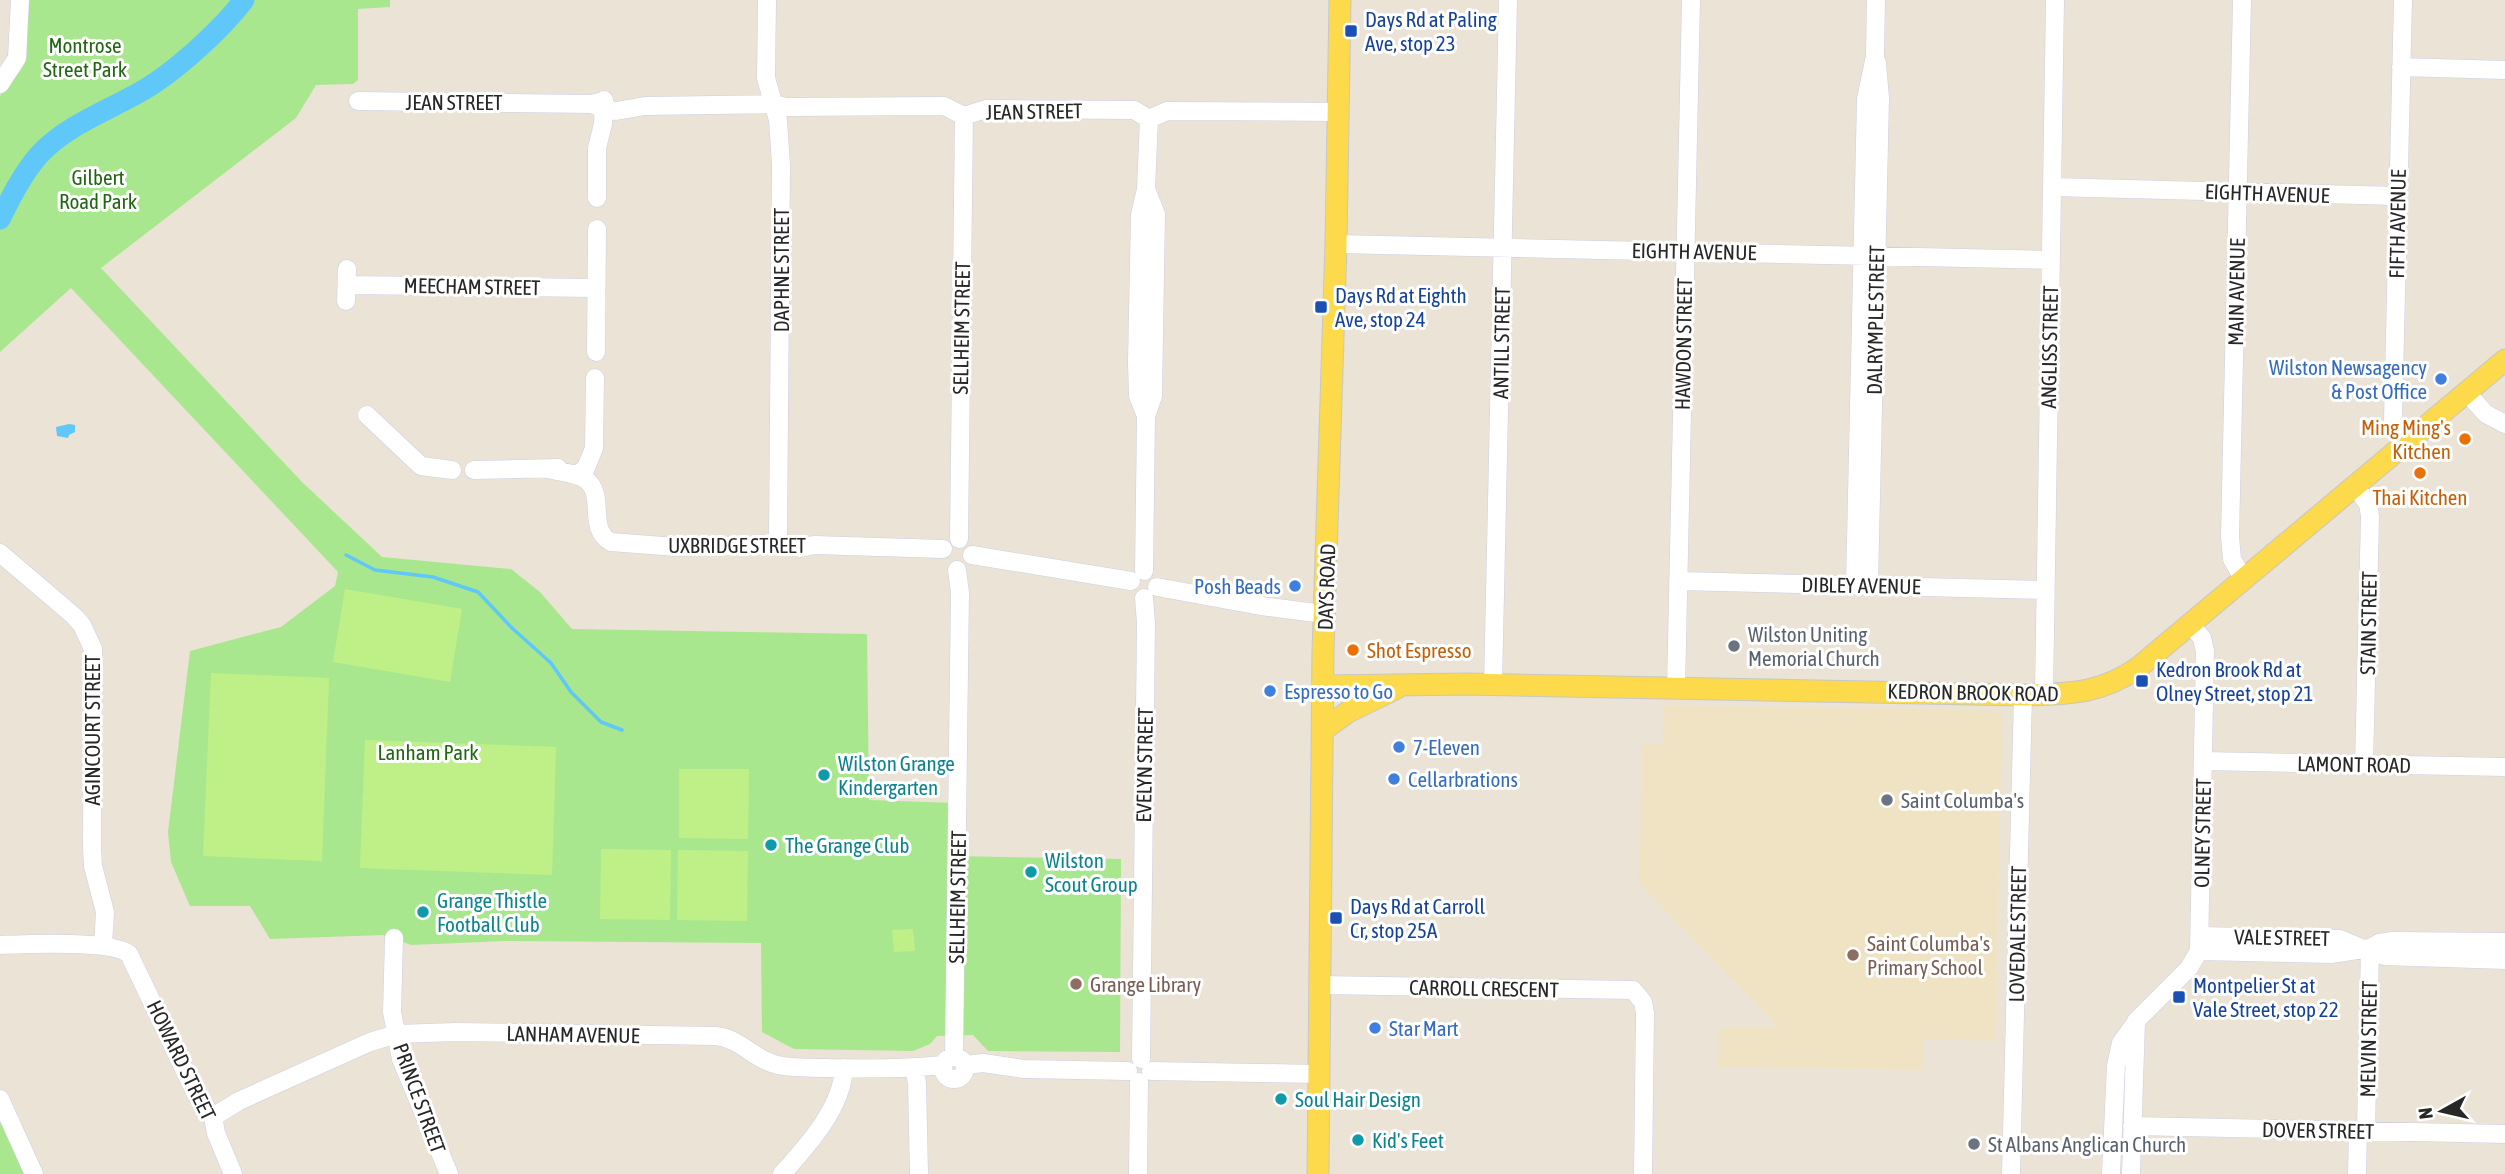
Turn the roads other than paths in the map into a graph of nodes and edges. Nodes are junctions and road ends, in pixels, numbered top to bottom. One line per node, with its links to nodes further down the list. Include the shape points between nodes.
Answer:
1 (20, 0): 12 (street, via 17,58)
2 (767, 0): 15 (street, DAPHNE STREET, via 766,78)
3 (1340, 0): 16 (main road, DAYS ROAD)
4 (1508, 0): 25 (street, ANTILL STREET)
5 (1691, 0): 26 (street, HAWDON STREET)
6 (1876, 0): 27 (street, DALRYMPLE STREET, via 1875,56 1880,87)
7 (2055, 0): 19 (street, ANGLISS STREET)
8 (2242, 0): 20 (street, MAIN AVENUE)
9 (2403, 0): 10 (street, FIFTH AVENUE)
10 (2401, 67): 11 (street); 21 (street, FIFTH AVENUE)
11 (2505, 70)
12 (0, 84)
13 (358, 101): 14 (street, JEAN STREET)
14 (600, 104): 15 (street, JEAN STREET, via 626,110); 22 (street)
15 (773, 104): 17 (street, JEAN STREET, via 944,106); 43 (street, DAPHNE STREET, via 781,174)
16 (1338, 112): 18 (street, JEAN STREET, via 1167,111); 24 (main road, DAYS ROAD)
17 (964, 116): 18 (street, JEAN STREET, via 986,109 1134,110); 42 (street, SELLHEIM STREET)
18 (1149, 119): 48 (street, via 1146,189 1156,214 1153,397 1146,416)
19 (2052, 187): 20 (street, EIGHTH AVENUE); 28 (street, ANGLISS STREET)
20 (2238, 192): 21 (street, EIGHTH AVENUE); 49 (street, MAIN AVENUE, via 2231,551)
21 (2397, 196): 37 (street, FIFTH AVENUE, via 2393,420)
22 (597, 198)
23 (597, 229): 30 (street)
24 (1336, 244): 25 (street, EIGHTH AVENUE); 54 (main road, DAYS ROAD)
25 (1502, 247): 26 (street, EIGHTH AVENUE); 57 (street, ANTILL STREET)
26 (1685, 251): 27 (street, EIGHTH AVENUE); 50 (street, HAWDON STREET)
27 (1870, 255): 28 (street, EIGHTH AVENUE); 51 (street, DALRYMPLE STREET)
28 (2051, 260): 52 (street, ANGLISS STREET)
29 (347, 285): 30 (street, MEECHAM STREET)
30 (596, 288): 31 (street)
31 (596, 352)
32 (2505, 360): 34 (main road, KEDRON BROOK ROAD)
33 (595, 378): 40 (street, via 594,449)
34 (2467, 393): 36 (street, via 2486,414); 37 (main road, KEDRON BROOK ROAD)
35 (367, 415): 38 (street, via 421,466)
36 (2505, 424)
37 (2407, 443): 41 (main road, KEDRON BROOK ROAD)
38 (452, 470)
39 (474, 470): 40 (street, via 564,466)
40 (585, 472): 43 (street, UXBRIDGE STREET, via 599,479 599,531 614,542 689,547)
41 (2356, 487): 49 (main road, KEDRON BROOK ROAD); 63 (street, STAIN STREET, via 2370,516)
42 (959, 539): 44 (street, via 949,541); 46 (street, via 969,545)
43 (778, 541): 44 (street, UXBRIDGE STREET, via 800,548)
44 (943, 549): 47 (street, via 945,563)
45 (0, 553): 69 (street, AGINCOURT STREET, via 74,616 93,649 92,848 105,912)
46 (972, 555): 47 (street, via 967,565); 48 (street)
47 (957, 570): 75 (street, SELLHEIM STREET)
48 (1137, 576): 53 (street, via 1154,576)
49 (2244, 580): 55 (main road, KEDRON BROOK ROAD)
50 (1678, 581): 51 (street, DIBLEY AVENUE); 59 (street, HAWDON STREET)
51 (1862, 585): 52 (street, DIBLEY AVENUE)
52 (2045, 590): 60 (street, ANGLISS STREET)
53 (1150, 592): 54 (street); 78 (street, EVELYN STREET)
54 (1324, 614): 58 (main road, DAYS ROAD)
55 (2191, 625): 60 (main road, KEDRON BROOK ROAD, via 2116,682 2081,693); 62 (street, OLNEY STREET, via 2202,638 2205,651)
56 (1405, 684): 57 (main road, KEDRON BROOK ROAD); 58 (main road, KEDRON BROOK ROAD); 61 (main road)
57 (1493, 685): 59 (main road, KEDRON BROOK ROAD)
58 (1323, 686): 61 (main road, DAYS ROAD)
59 (1676, 689): 60 (main road, KEDRON BROOK ROAD)
60 (2034, 695): 93 (street, LOVEDALE STREET)
61 (1323, 730): 72 (main road, DAYS ROAD)
62 (2204, 761): 63 (street, LAMONT ROAD); 67 (street, OLNEY STREET)
63 (2364, 764): 64 (street, LAMONT ROAD)
64 (2505, 767)
65 (394, 938): 74 (street, PRINCE STREET, via 392,1012)
66 (2505, 942): 70 (street, VALE STREET, via 2404,940)
67 (2199, 944): 70 (street, VALE STREET, via 2340,939); 73 (street, via 2189,968)
68 (0, 945): 69 (street)
69 (103, 946): 81 (street, HOWARD STREET, via 129,954 196,1094)
70 (2365, 948): 71 (street, VALE STREET, via 2388,957); 83 (street, MELVIN STREET)
71 (2505, 960)
72 (1320, 985): 79 (main road, DAYS ROAD); 92 (street, CARROLL CRESCENT, via 1625,989 1648,999)
73 (2136, 1021): 82 (street); 94 (street, via 2117,1059)
74 (397, 1034): 76 (street, LANHAM AVENUE, via 716,1036 736,1041 776,1065); 81 (street, LANHAM AVENUE, via 370,1042); 87 (street, PRINCE STREET, via 404,1068)
75 (954, 1062): 77 (street, LANHAM AVENUE); 78 (street, LANHAM AVENUE, via 1024,1069)
76 (844, 1068): 77 (street, LANHAM AVENUE); 88 (street, via 835,1103)
77 (914, 1068): 89 (street)
78 (1140, 1071): 79 (street, LANHAM AVENUE); 90 (street, EVELYN STREET)
79 (1319, 1074): 91 (main road, DAYS ROAD)
80 (0, 1099): 85 (street)
81 (213, 1117): 86 (street, HOWARD STREET)
82 (2132, 1126): 83 (street, DOVER STREET); 95 (street)
83 (2362, 1130): 84 (street, DOVER STREET); 96 (street, MELVIN STREET)
84 (2505, 1134)
85 (34, 1174)
86 (233, 1174)
87 (449, 1174)
88 (782, 1174)
89 (919, 1174)
90 (1138, 1174)
91 (1318, 1174)
92 (1643, 1174)
93 (2011, 1174)
94 (2111, 1174)
95 (2131, 1174)
96 (2357, 1174)

